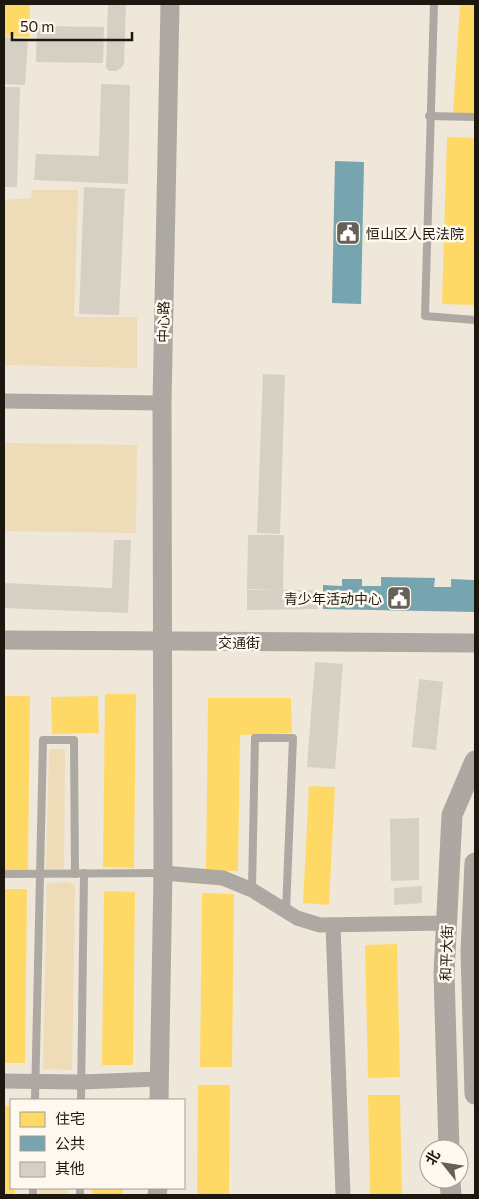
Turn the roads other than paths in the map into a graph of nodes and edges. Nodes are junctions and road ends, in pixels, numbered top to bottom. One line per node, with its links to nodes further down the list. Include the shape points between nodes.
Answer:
1 (170, 4): 7 (street, 中心路)
2 (434, 4): 3 (lane)
3 (429, 116): 4 (lane); 5 (lane, via 425,316)
4 (475, 117)
5 (475, 320)
6 (4, 401): 7 (street)
7 (162, 403): 9 (street, 中心路)
8 (4, 640): 9 (street, 交通街)
9 (162, 641): 10 (street, 交通街); 14 (street, 中心路)
10 (475, 643)
11 (475, 761): 20 (main road, 和平大街, via 452,815)
12 (475, 863): 26 (main road, 和平大街, via 471,952)
13 (84, 873): 14 (lane); 17 (lane); 25 (lane)
14 (163, 873): 18 (street, via 223,878); 22 (street, 中心路)
15 (4, 874): 16 (lane)
16 (41, 874): 17 (lane); 17 (lane, via 43,740 74,740); 24 (lane)
17 (74, 874)
18 (252, 890): 19 (street); 19 (lane, via 255,738 293,738)
19 (286, 911): 21 (street, via 320,925)
20 (446, 923): 21 (street); 30 (main road, 和平大街, via 444,973)
21 (333, 925): 31 (street)
22 (159, 1079): 25 (street); 29 (street, 中心路)
23 (4, 1081): 24 (street)
24 (36, 1081): 25 (street); 27 (lane)
25 (81, 1082): 28 (lane)
26 (475, 1094)
27 (35, 1099)
28 (81, 1099)
29 (159, 1099)
30 (449, 1139)
31 (343, 1195)

